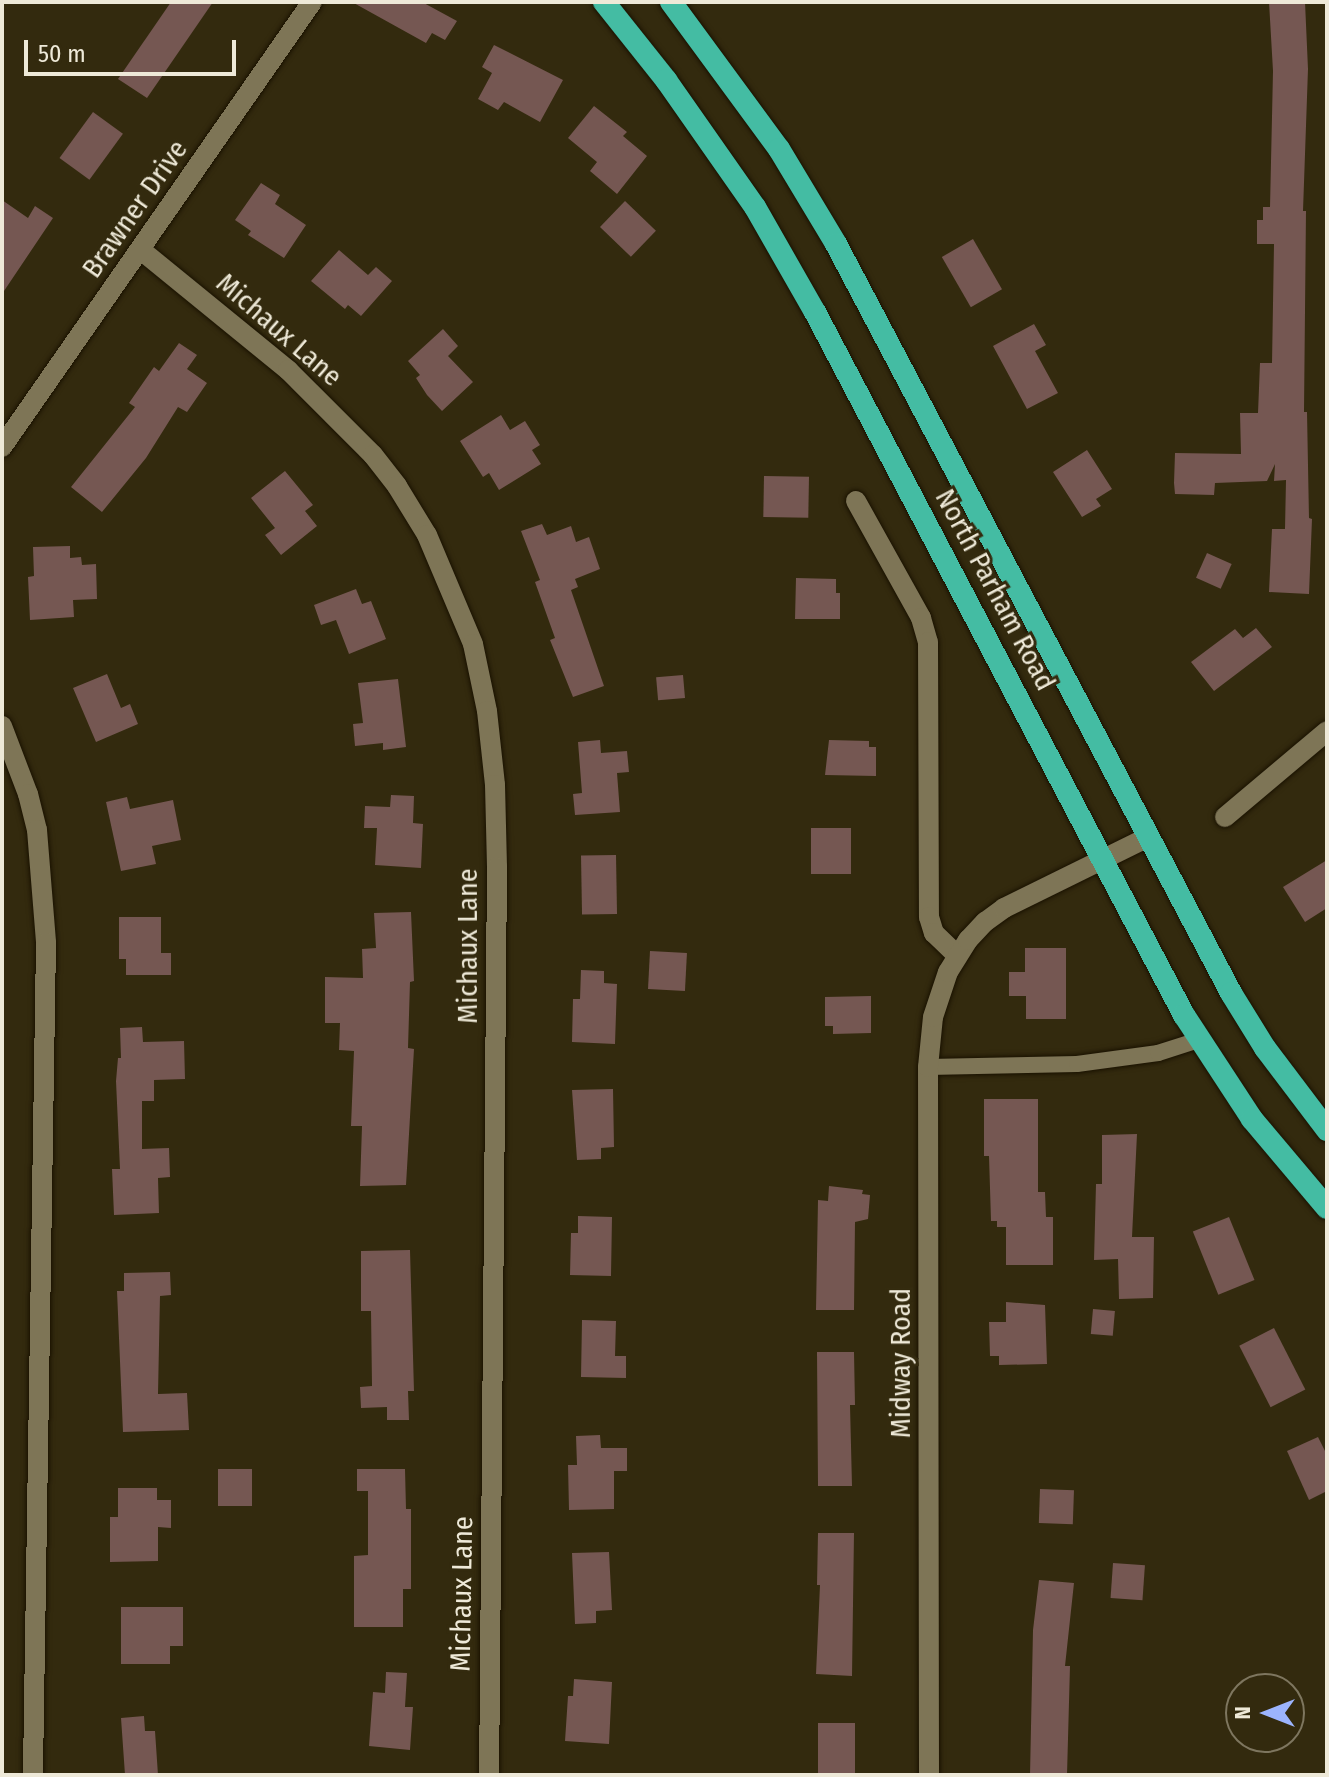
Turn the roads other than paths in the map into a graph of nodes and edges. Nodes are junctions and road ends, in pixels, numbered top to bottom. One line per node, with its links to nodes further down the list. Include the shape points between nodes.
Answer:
1 (312, 2): 4 (street, Brawner Drive)
2 (604, 2): 11 (highway, North Parham Road, via 699,125 783,255)
3 (671, 2): 10 (highway, North Parham Road, via 772,139 836,244)
4 (141, 250): 5 (street, Brawner Drive); 18 (street, Michaux Lane, via 288,370 373,455 427,535 473,644 495,785 497,867)
5 (2, 447)
6 (856, 501): 12 (street, via 921,618 928,642 929,917 934,933)
7 (2, 726): 17 (street, via 37,830 46,943)
8 (1327, 731): 9 (street)
9 (1225, 817)
10 (1148, 837): 11 (street, Midway Road); 15 (highway, North Parham Road, via 1231,993)
11 (1102, 859): 12 (street, Midway Road, via 1004,908); 13 (highway, North Parham Road)
12 (957, 955): 14 (street, Midway Road, via 933,1017)
13 (1199, 1040): 14 (lane, via 1158,1053 1077,1064); 16 (highway, North Parham Road, via 1252,1119)
14 (928, 1067): 19 (street, Midway Road)
15 (1327, 1130)
16 (1327, 1208)
17 (33, 1775)
18 (489, 1775)
19 (929, 1775)

